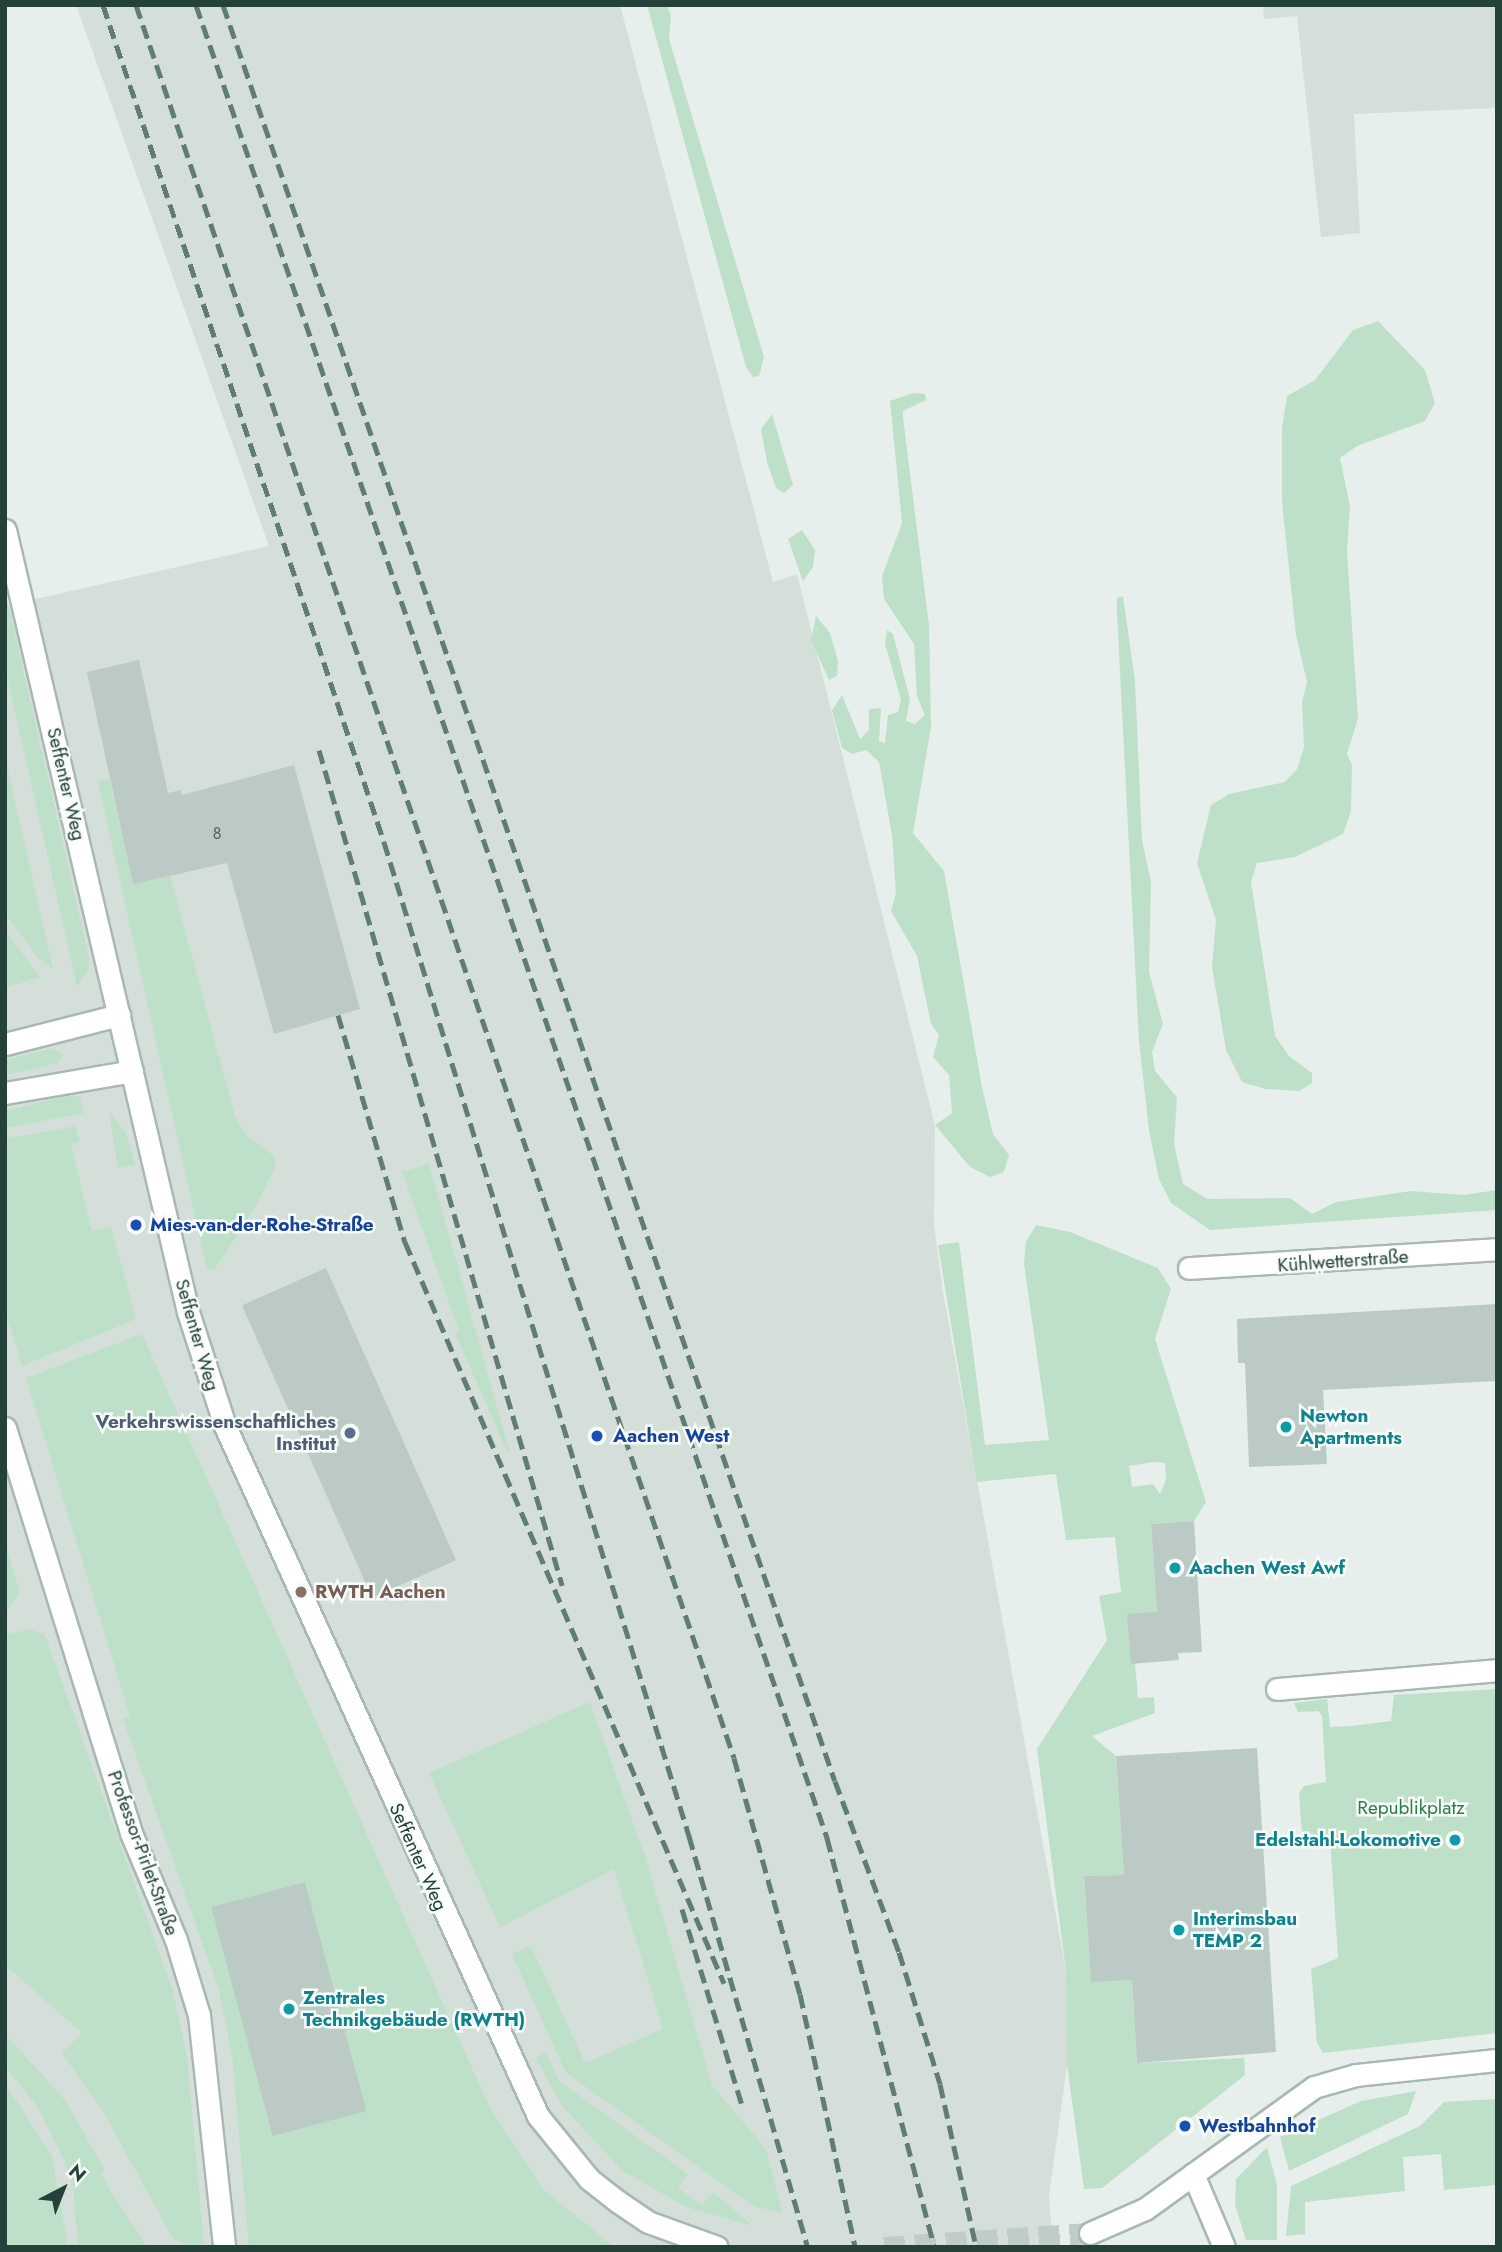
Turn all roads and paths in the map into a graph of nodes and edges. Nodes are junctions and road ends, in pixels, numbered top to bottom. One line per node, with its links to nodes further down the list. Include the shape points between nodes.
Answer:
1 (5, 530): 2 (street, Seffenter Weg)
2 (119, 1015): 3 (street); 4 (street, Seffenter Weg)
3 (5, 1044)
4 (132, 1071): 5 (street); 15 (street, Seffenter Weg, via 204,1371 514,2072 538,2116 589,2179 648,2222)
5 (5, 1093)
6 (1497, 1249): 7 (street, Kühlwetterstraße)
7 (1189, 1268)
8 (5, 1428): 14 (street, Professor-Pirlet-Straße, via 131,1833 176,1940 199,2015)
9 (1497, 1670): 10 (street)
10 (1277, 1689)
11 (1497, 2060): 12 (street, via 1356,2076 1314,2087)
12 (1193, 2174): 13 (street, via 1145,2209); 16 (street)
13 (1090, 2233)
14 (224, 2247)
15 (717, 2247)
16 (1224, 2247)

